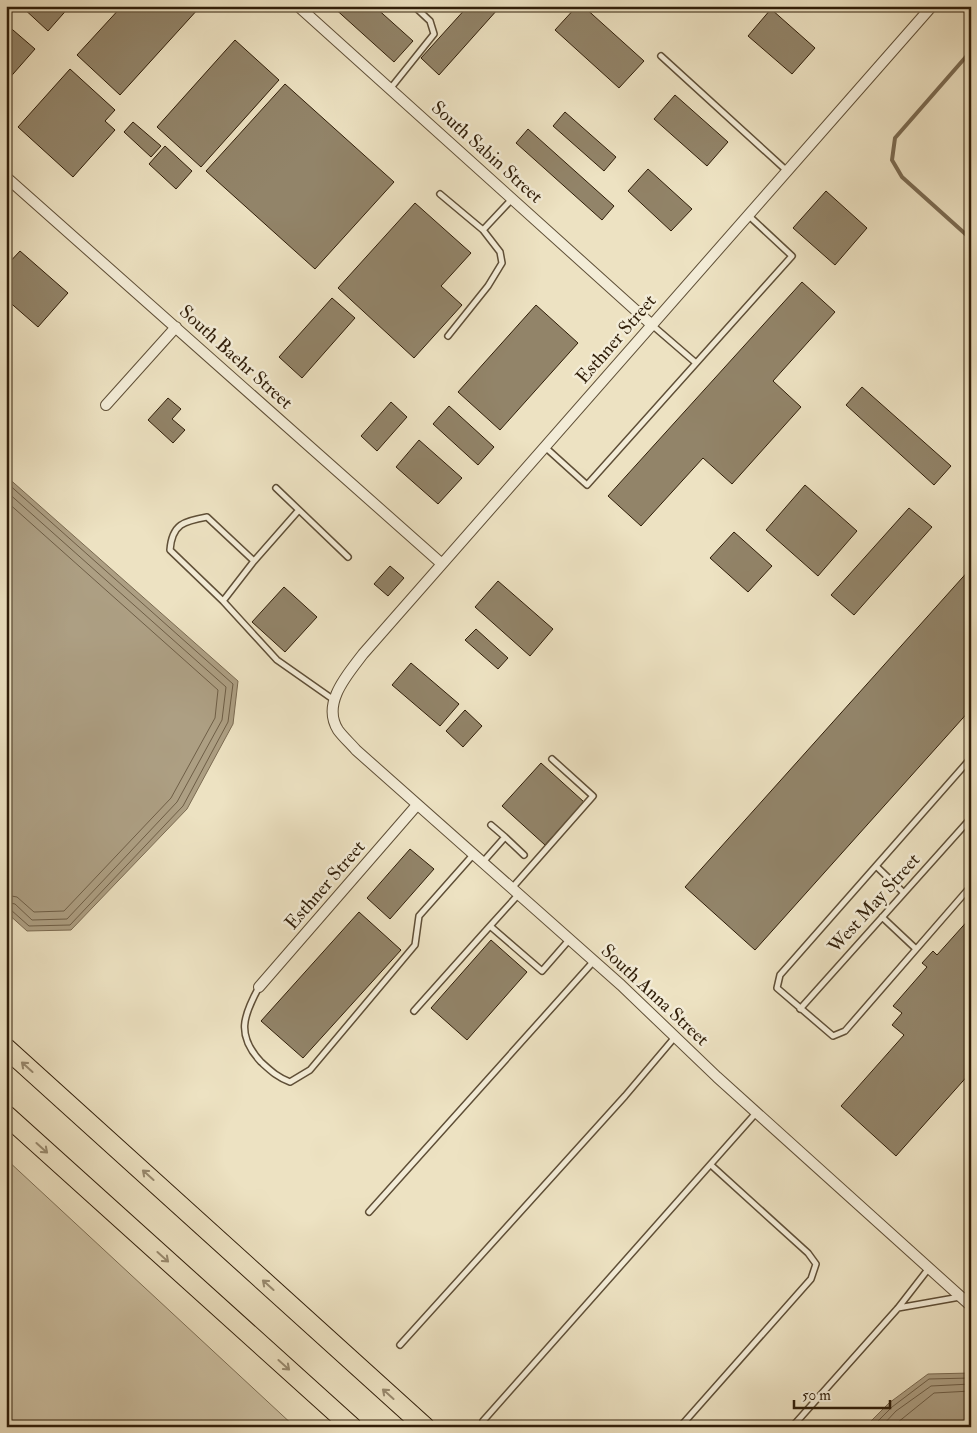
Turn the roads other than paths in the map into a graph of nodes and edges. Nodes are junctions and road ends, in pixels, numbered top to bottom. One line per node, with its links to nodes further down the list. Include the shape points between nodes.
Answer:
1 (298, 6): 5 (street, South Sabin Street)
2 (414, 6): 5 (lane, via 430,21 434,34)
3 (932, 6): 6 (street, Esthner Street)
4 (661, 56): 6 (lane)
5 (390, 88): 9 (street, South Sabin Street)
6 (787, 171): 10 (street, Esthner Street)
7 (6, 177): 13 (street, South Baehr Street)
8 (440, 194): 11 (lane)
9 (512, 199): 11 (lane); 12 (street, South Sabin Street)
10 (748, 215): 12 (street, Esthner Street); 15 (lane, via 792,256)
11 (482, 230): 14 (lane, via 500,252 502,263)
12 (652, 325): 15 (lane); 17 (street, Esthner Street)
13 (176, 327): 16 (street); 22 (street, South Baehr Street)
14 (448, 336)
15 (696, 363): 17 (lane, via 587,485)
16 (106, 405)
17 (545, 447): 22 (street, Esthner Street)
18 (276, 488): 19 (lane)
19 (298, 511): 20 (lane); 21 (lane)
20 (348, 557)
21 (254, 561): 23 (lane); 23 (lane, via 207,517 184,521 171,536 170,550)
22 (442, 564): 24 (street, Esthner Street, via 363,654 341,684)
23 (223, 601): 24 (lane, via 277,660)
24 (335, 701): 27 (street, South Anna Street, via 332,712 338,729 356,750)
25 (971, 758): 34 (lane)
26 (552, 759): 36 (lane, via 593,796)
27 (417, 805): 31 (street, South Anna Street); 43 (street, Esthner Street)
28 (971, 818): 37 (lane, West May Street)
29 (491, 824): 30 (lane)
30 (505, 837): 32 (lane); 33 (lane)
31 (473, 855): 33 (street, South Anna Street); 43 (lane, via 419,916 415,945 310,1070 290,1082 276,1077 253,1052 244,1035 247,1010)
32 (524, 855)
33 (482, 863): 36 (street, South Anna Street)
34 (876, 866): 37 (lane); 44 (lane, via 780,975 777,988)
35 (971, 886): 41 (lane)
36 (515, 892): 39 (lane); 40 (street, South Anna Street)
37 (904, 893): 38 (lane, West May Street)
38 (882, 917): 41 (lane); 44 (lane, West May Street)
39 (490, 926): 40 (lane, via 542,971); 45 (lane)
40 (569, 940): 42 (street, South Anna Street)
41 (915, 948): 44 (lane, via 845,1031 833,1036)
42 (593, 962): 46 (street, South Anna Street); 51 (lane)
43 (259, 987)
44 (800, 1009)
45 (414, 1011)
46 (675, 1037): 48 (street, South Anna Street); 56 (lane)
47 (6, 1048): 59 (highway, one-way to 47)
48 (757, 1113): 50 (lane); 52 (street, South Anna Street)
49 (6, 1115): 58 (highway, one-way to 58)
50 (711, 1165): 57 (lane); 60 (lane, via 808,1253 816,1264 811,1280)
51 (369, 1212)
52 (929, 1268): 53 (street, South Anna Street); 55 (lane)
53 (961, 1297): 54 (street, South Anna Street); 55 (lane)
54 (971, 1306)
55 (898, 1308): 61 (lane)
56 (400, 1345)
57 (483, 1421)
58 (352, 1427)
59 (424, 1427)
60 (680, 1427)
61 (792, 1427)

